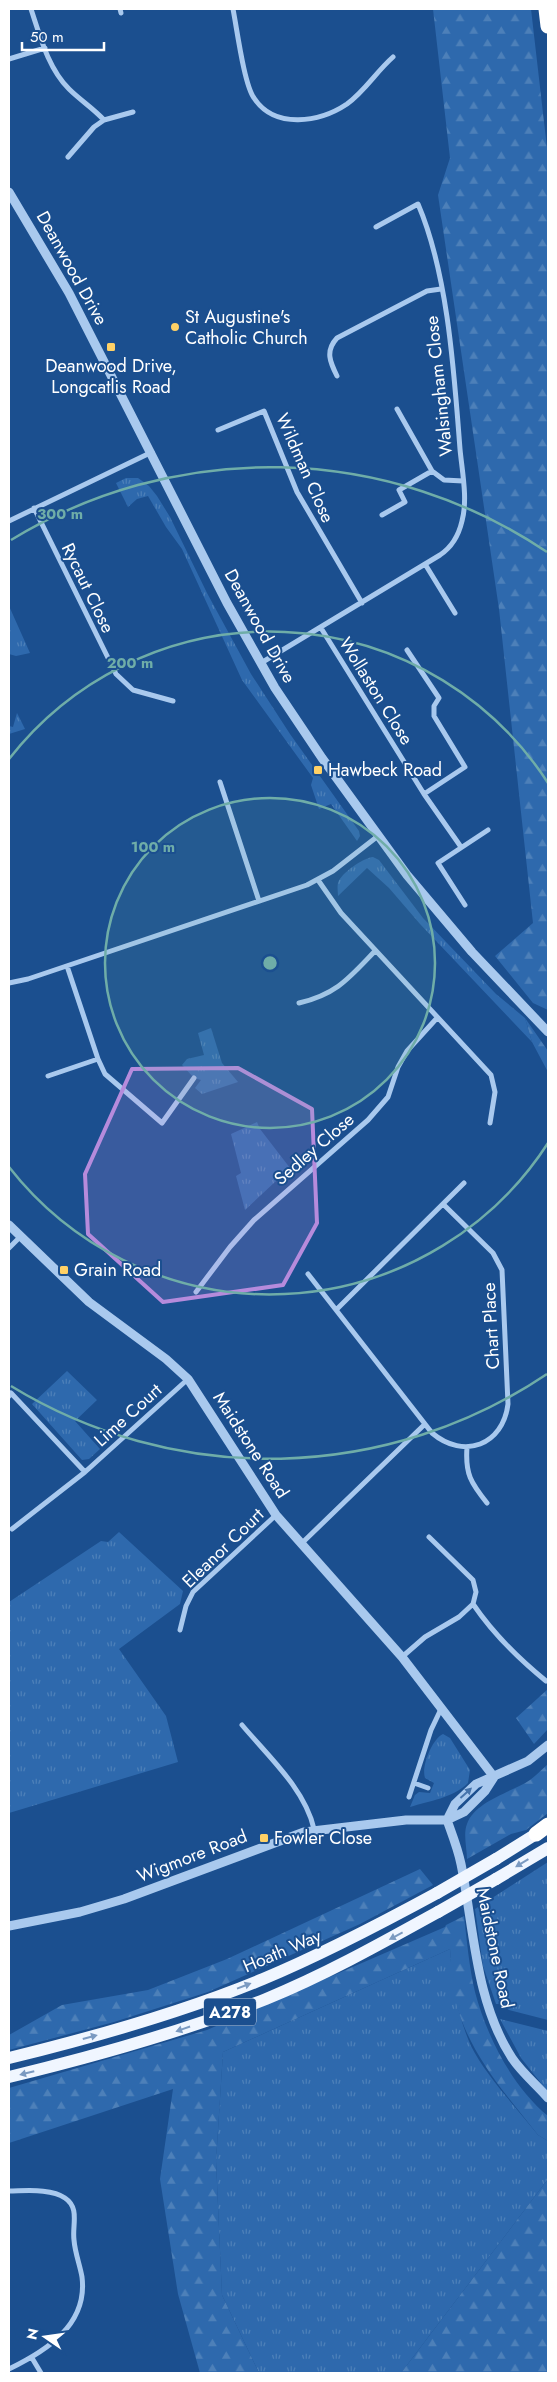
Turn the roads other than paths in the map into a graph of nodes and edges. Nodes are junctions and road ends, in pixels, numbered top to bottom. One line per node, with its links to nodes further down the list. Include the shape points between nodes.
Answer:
1 (31, 9): 5 (street)
2 (233, 9): 6 (street, via 249,88 261,107 280,117 302,120 346,105)
3 (546, 9): 4 (highway)
4 (548, 26)
5 (45, 48): 7 (street); 9 (street, via 52,66 68,88)
6 (392, 58)
7 (9, 60)
8 (133, 112): 9 (street)
9 (104, 120): 10 (street)
10 (68, 157)
11 (9, 192): 17 (street, Deanwood Drive, via 70,293)
12 (376, 227): 13 (street, Walsingham Close, via 418,204 432,240)
13 (441, 289): 14 (street, Walsingham Close, via 427,291 337,338 330,348 329,359); 19 (street, Walsingham Close, via 452,366)
14 (337, 376)
15 (398, 409): 18 (street, Walsingham Close)
16 (218, 430): 24 (street, Wildman Close, via 264,411 297,492)
17 (152, 452): 20 (street); 28 (street, Deanwood Drive)
18 (432, 471): 19 (street, Walsingham Close, via 444,480); 21 (street, Walsingham Close, via 399,490 405,502)
19 (462, 481): 23 (street, Walsingham Close, via 464,511 459,530 446,550)
20 (34, 508): 22 (street); 29 (street, Rycaut Close, via 116,674 133,690)
21 (382, 516)
22 (9, 521)
23 (425, 564): 24 (street, Walsingham Close); 25 (street)
24 (362, 603): 26 (street, Walsingham Close)
25 (455, 613)
26 (321, 628): 28 (street, Walsingham Close); 31 (street, Wollaston Close)
27 (407, 650): 31 (street, Wollaston Close, via 439,698 434,706 434,716 465,767)
28 (261, 664): 33 (street, Deanwood Drive)
29 (173, 700)
30 (220, 782): 36 (street)
31 (424, 794): 34 (street, Wollaston Close)
32 (488, 830): 34 (street)
33 (378, 836): 35 (street); 43 (street, Deanwood Drive, via 443,919)
34 (461, 847): 37 (street, via 438,863)
35 (318, 880): 36 (street); 38 (street)
36 (259, 902): 39 (street)
37 (465, 905)
38 (375, 952): 41 (street, via 337,989 324,997); 42 (street)
39 (67, 966): 40 (street); 44 (street)
40 (9, 983)
41 (299, 1003)
42 (437, 1018): 47 (street, via 494,1080); 54 (street, Sedley Close, via 407,1051 384,1103 254,1220)
43 (548, 1032)
44 (98, 1059): 45 (street); 46 (street, via 111,1081 162,1123)
45 (48, 1076)
46 (194, 1078)
47 (490, 1123)
48 (464, 1183): 49 (street)
49 (443, 1204): 55 (street); 59 (street, Chart Place, via 493,1253 503,1276 507,1413 494,1435 481,1444)
50 (9, 1225): 51 (street, Maidstone Road)
51 (20, 1237): 52 (street); 56 (street, Maidstone Road, via 89,1302)
52 (9, 1248)
53 (308, 1274): 55 (street)
54 (196, 1292)
55 (336, 1309): 58 (street)
56 (188, 1379): 60 (street, Lime Court); 62 (street, Maidstone Road)
57 (9, 1396): 60 (street, via 11,1393)
58 (425, 1424): 59 (street, via 446,1443); 65 (street)
59 (467, 1447): 61 (street, via 470,1481)
60 (85, 1472): 63 (street, Lime Court)
61 (487, 1504)
62 (276, 1515): 65 (street, Maidstone Road); 67 (street, Eleanor Court, via 193,1592)
63 (12, 1529)
64 (429, 1537): 66 (street, via 474,1580)
65 (301, 1544): 68 (street, Maidstone Road)
66 (473, 1604): 68 (street); 69 (street, via 530,1668)
67 (180, 1630)
68 (402, 1657): 70 (street, Maidstone Road)
69 (546, 1681)
70 (441, 1708): 73 (street, Maidstone Road); 74 (street)
71 (242, 1725): 78 (street, via 299,1794)
72 (548, 1745): 73 (street, via 528,1762)
73 (494, 1777): 77 (street, via 476,1784 454,1804)
74 (414, 1783): 75 (street); 76 (street)
75 (428, 1788)
76 (409, 1797)
77 (447, 1820): 78 (street, Wigmore Road, via 406,1820); 84 (street, Maidstone Road, via 461,1862 472,1936 495,2026 513,2059)
78 (314, 1829): 81 (street, Wigmore Road, via 110,1903 56,1918)
79 (544, 1829): 82 (main road, Hoath Way / A278, one-way to 79, bridge, via 119,2029 219,1996 339,1945 437,1893)
80 (548, 1848): 83 (main road, Hoath Way / A278, one-way to 83, bridge, via 438,1912 314,1978 223,2015 124,2048)
81 (9, 1926)
82 (9, 2058)
83 (9, 2078)
84 (548, 2098)
85 (9, 2191): 86 (street, via 56,2194 66,2199 74,2210 73,2239 82,2278 79,2305 71,2322 57,2339)
86 (32, 2358): 87 (street); 88 (street)
87 (9, 2368)
88 (41, 2373)

